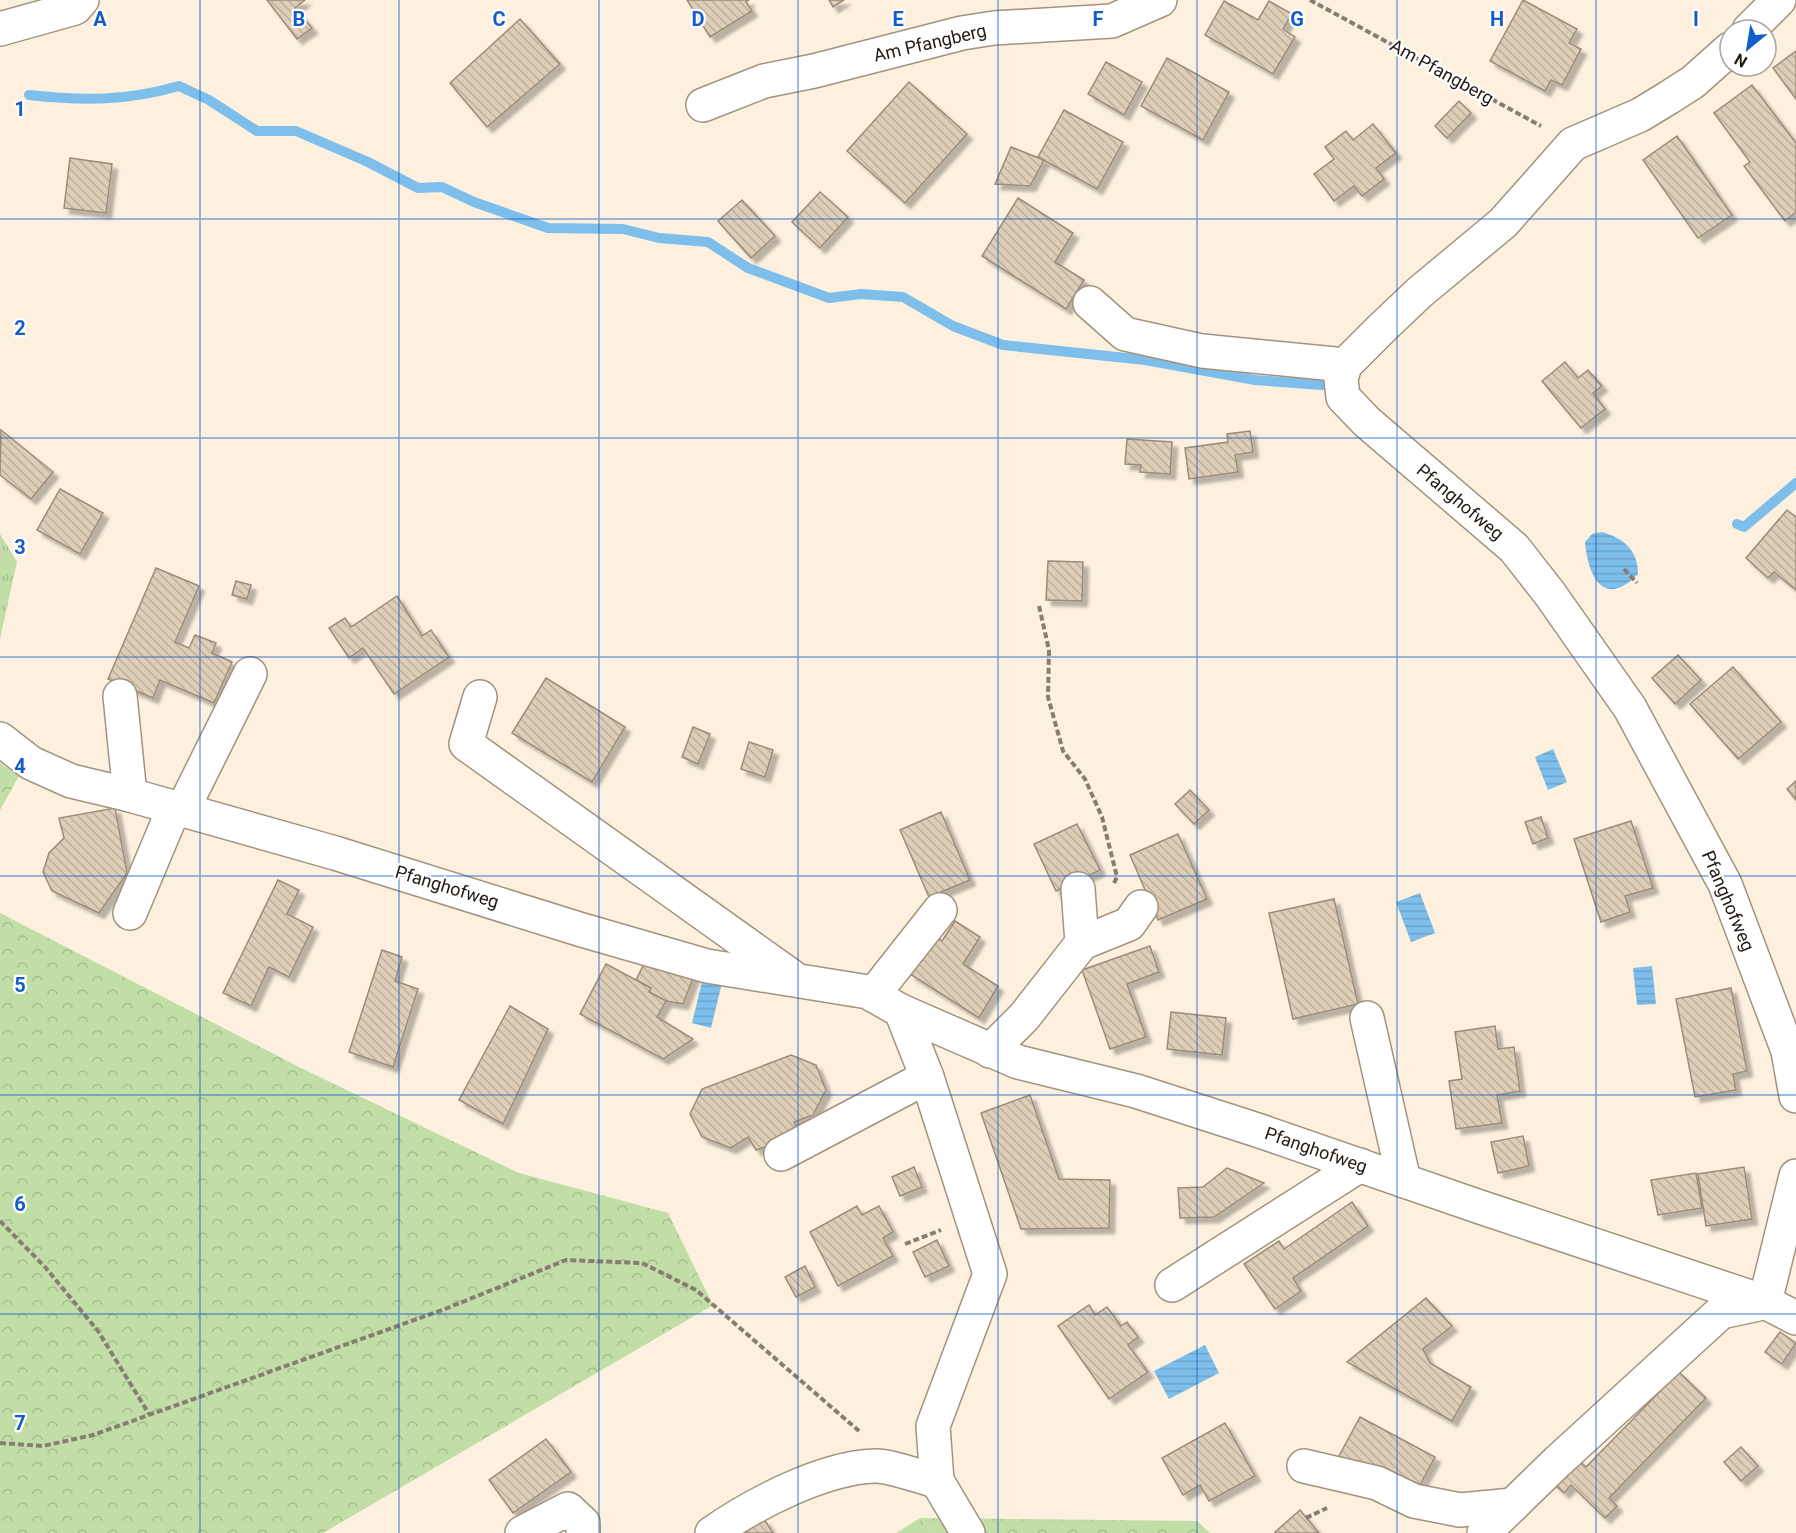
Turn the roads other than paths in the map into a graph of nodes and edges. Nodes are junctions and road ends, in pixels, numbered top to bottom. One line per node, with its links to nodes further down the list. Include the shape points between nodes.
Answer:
1 (82, 0): 5 (street, via 75,8)
2 (1160, 0): 7 (street, Am Pfangberg, via 1112,21 962,33 764,81)
3 (1779, 0): 4 (street)
4 (1761, 18)
5 (0, 28)
6 (1718, 60): 9 (street, via 1693,82 1640,115 1573,144 1503,223 1420,292)
7 (703, 105)
8 (1090, 303): 9 (street, via 1125,334 1202,351)
9 (1345, 365): 27 (street, Pfanghofweg, via 1341,379 1343,397 1514,548 1630,708 1725,884 1788,1051)
10 (250, 674): 15 (street)
11 (120, 696): 14 (street)
12 (480, 697): 21 (street, via 466,744)
13 (0, 740): 14 (street, Pfanghofweg, via 30,763 71,781)
14 (130, 795): 15 (street, Pfanghofweg)
15 (178, 809): 19 (street); 21 (street, Pfanghofweg, via 706,966)
16 (1078, 889): 20 (street)
17 (1141, 907): 20 (street, via 1129,924)
18 (940, 910): 22 (street)
19 (130, 913)
20 (1082, 943): 25 (street, via 1024,1017)
21 (797, 980): 22 (street, Pfanghofweg)
22 (873, 995): 23 (street, Pfanghofweg)
23 (901, 1011): 25 (street, Pfanghofweg); 26 (street)
24 (1368, 1018): 31 (street)
25 (990, 1051): 29 (street, Pfanghofweg, via 1018,1062 1136,1091)
26 (927, 1077): 28 (street); 36 (street, via 990,1274 933,1426)
27 (1796, 1096)
28 (781, 1154)
29 (1360, 1165): 31 (street, Pfanghofweg); 32 (street)
30 (1796, 1176): 33 (street)
31 (1404, 1181): 33 (street, Pfanghofweg)
32 (1172, 1285)
33 (1765, 1302): 34 (street, Pfanghofweg); 37 (street, via 1721,1312)
34 (1796, 1318)
35 (1304, 1466): 37 (street, via 1377,1483 1414,1501 1460,1510)
36 (937, 1481): 40 (street, via 875,1466 826,1473 740,1514); 41 (street)
37 (1513, 1505): 42 (street)
38 (522, 1533): 39 (street, via 568,1509 583,1523)
39 (583, 1533)
40 (712, 1533)
41 (968, 1533)
42 (1484, 1533)

